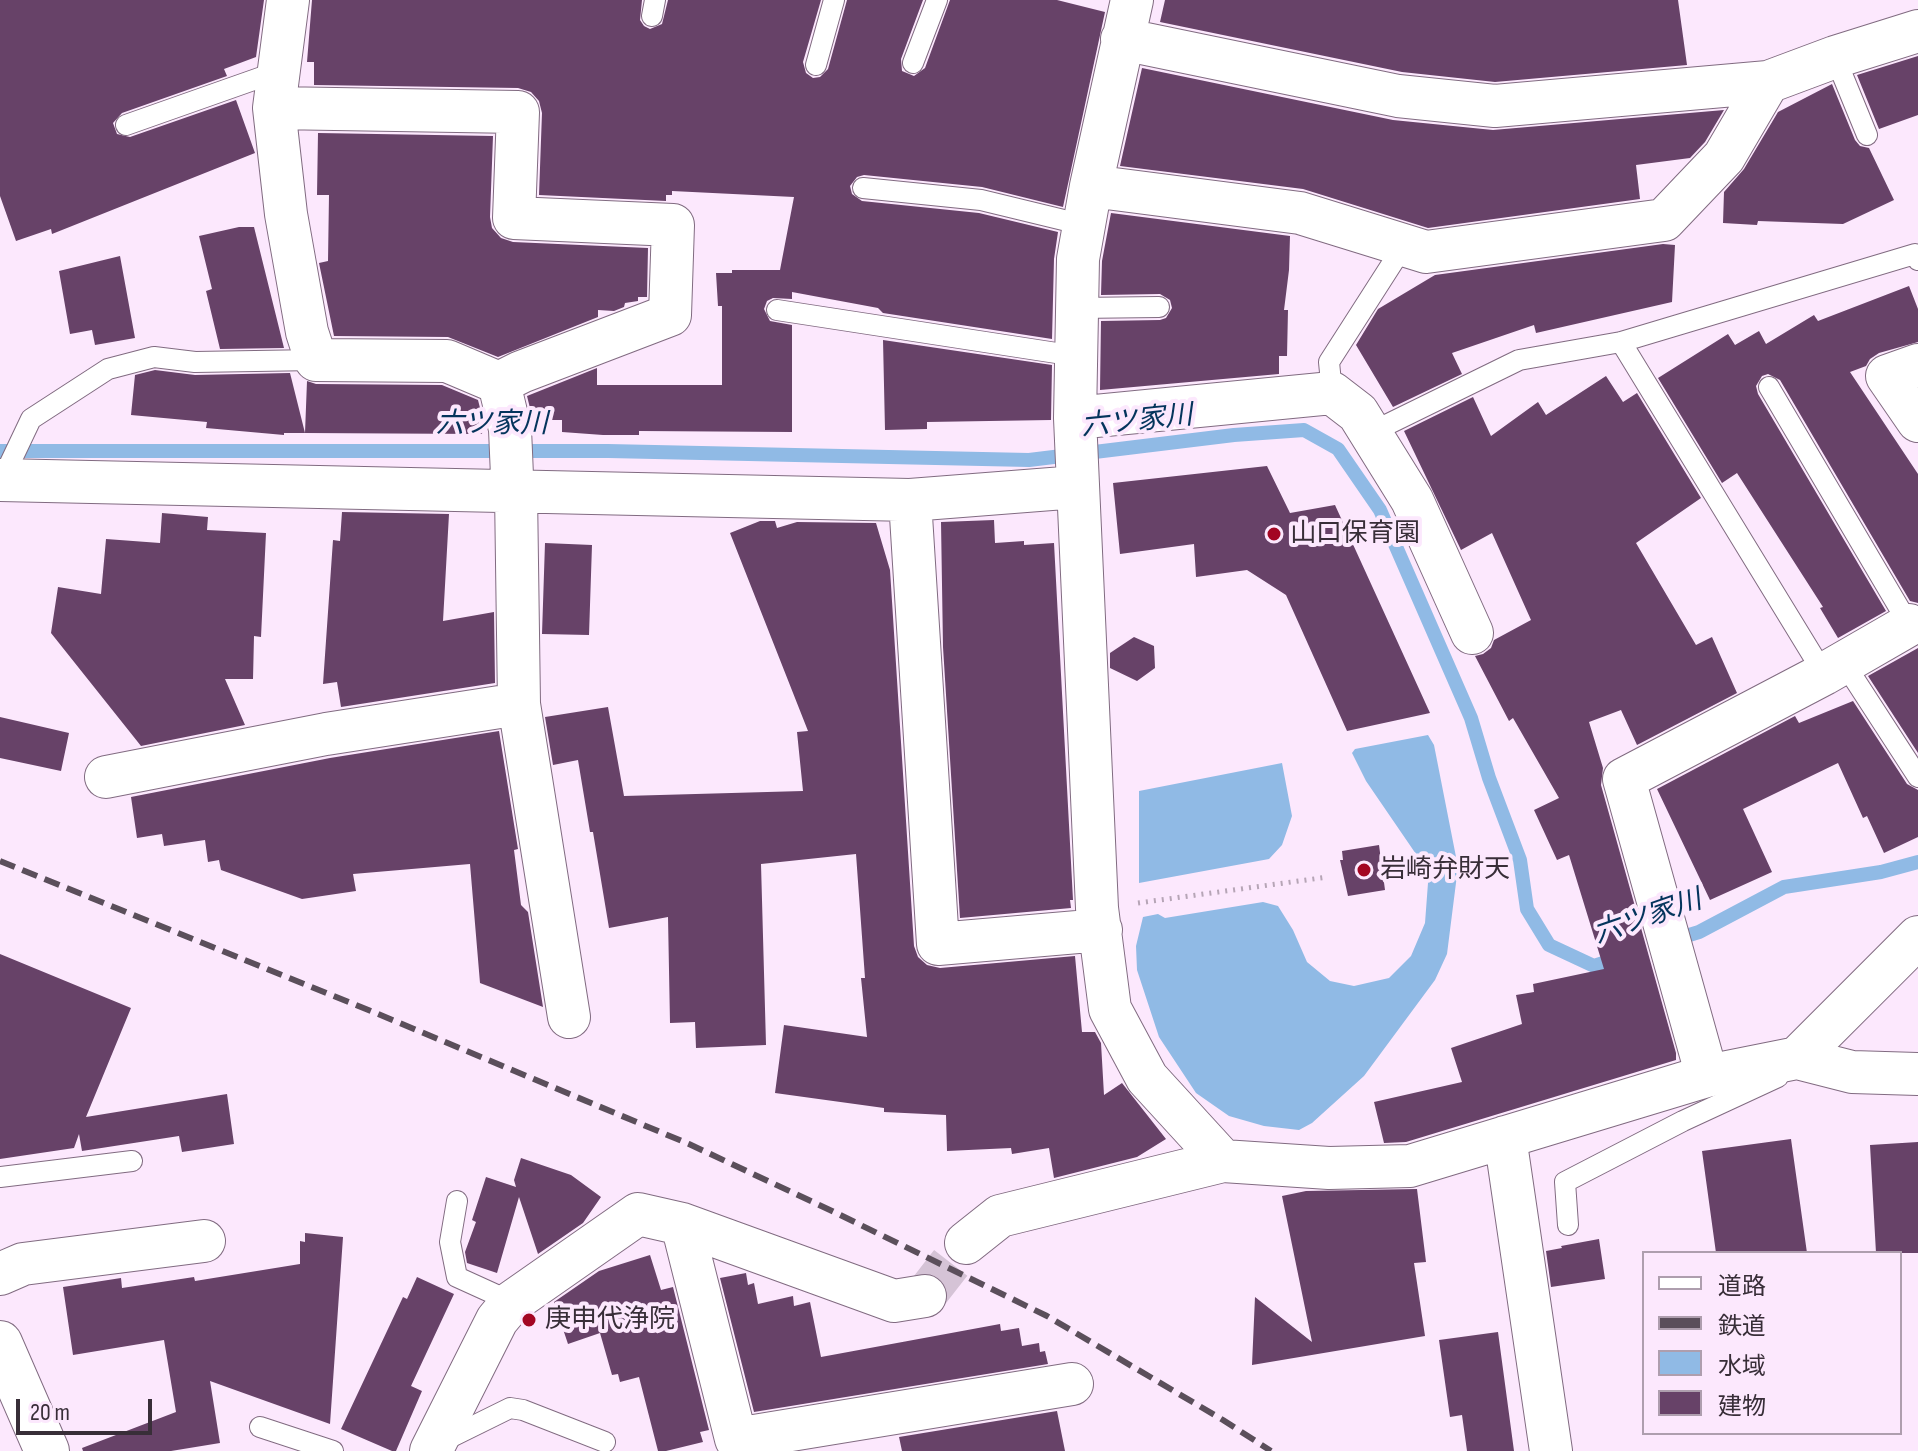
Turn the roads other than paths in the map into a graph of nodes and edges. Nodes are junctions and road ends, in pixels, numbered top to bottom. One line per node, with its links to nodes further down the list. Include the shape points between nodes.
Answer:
1 (288, 0): 10 (street)
2 (834, 0): 8 (lane)
3 (937, 0): 7 (lane)
4 (1128, 10): 9 (street, via 1398,96 1495,106); 14 (street)
5 (1918, 31): 6 (street)
6 (1835, 57): 9 (street); 12 (lane)
7 (913, 63)
8 (816, 65)
9 (1768, 82): 15 (street, via 1724,157 1664,220 1426,252)
10 (277, 89): 11 (lane); 22 (street, via 286,214); 24 (street, via 518,112 514,218 673,225 670,315)
11 (126, 125)
12 (1867, 135)
13 (863, 188): 14 (lane)
14 (1087, 206): 15 (street, via 1300,213); 18 (street)
15 (1404, 245): 26 (lane, via 1329,362)
16 (1918, 260): 20 (lane, via 1915,254)
17 (1159, 307): 18 (lane)
18 (1077, 308): 21 (street)
19 (777, 310): 21 (lane)
20 (1621, 342): 29 (lane, via 1519,360); 36 (lane)
21 (1076, 356): 27 (street)
22 (316, 360): 24 (street, via 447,361); 30 (lane, via 195,362 154,357 108,369 31,419)
23 (1918, 365): 28 (street, via 1887,376)
24 (499, 383): 31 (street, via 510,429)
25 (1769, 387): 34 (lane)
26 (1332, 393): 27 (street); 29 (street, via 1358,413)
27 (1075, 421): 32 (street)
28 (1918, 421)
29 (1370, 433): 35 (street, via 1412,500)
30 (1, 480): 31 (street)
31 (514, 484): 33 (street); 37 (street)
32 (1077, 486): 33 (street); 40 (street)
33 (910, 500): 40 (street, via 938,944)
34 (1914, 631): 36 (street)
35 (1472, 633)
36 (1834, 668): 39 (lane); 45 (street, via 1624,779)
37 (519, 704): 38 (street, via 326,734); 42 (street)
38 (106, 777)
39 (1918, 777)
40 (1099, 919): 48 (street, via 1110,1009 1147,1078)
41 (1918, 937): 43 (street)
42 (569, 1017)
43 (1797, 1058): 44 (street, via 1852,1072); 45 (street); 52 (lane, via 1783,1075 1565,1182)
44 (1918, 1074)
45 (1707, 1076): 46 (street)
46 (1505, 1137): 48 (street, via 1410,1166 1329,1168); 65 (street)
47 (132, 1161): 49 (lane)
48 (1223, 1161): 54 (street, via 1000,1216)
49 (0, 1177)
50 (457, 1201): 57 (lane, via 450,1242 457,1277)
51 (682, 1224): 56 (street, via 894,1301); 57 (street, via 638,1214); 59 (street, via 736,1439)
52 (1568, 1225)
53 (204, 1241): 55 (street, via 23,1264)
54 (966, 1243)
55 (0, 1274)
56 (925, 1296)
57 (512, 1302): 62 (street, via 497,1320)
58 (0, 1343): 63 (main road)
59 (1072, 1384)
60 (260, 1427): 64 (lane)
61 (605, 1442): 62 (lane, via 510,1408)
62 (432, 1448)
63 (47, 1451)
64 (333, 1451)
65 (1551, 1451)

